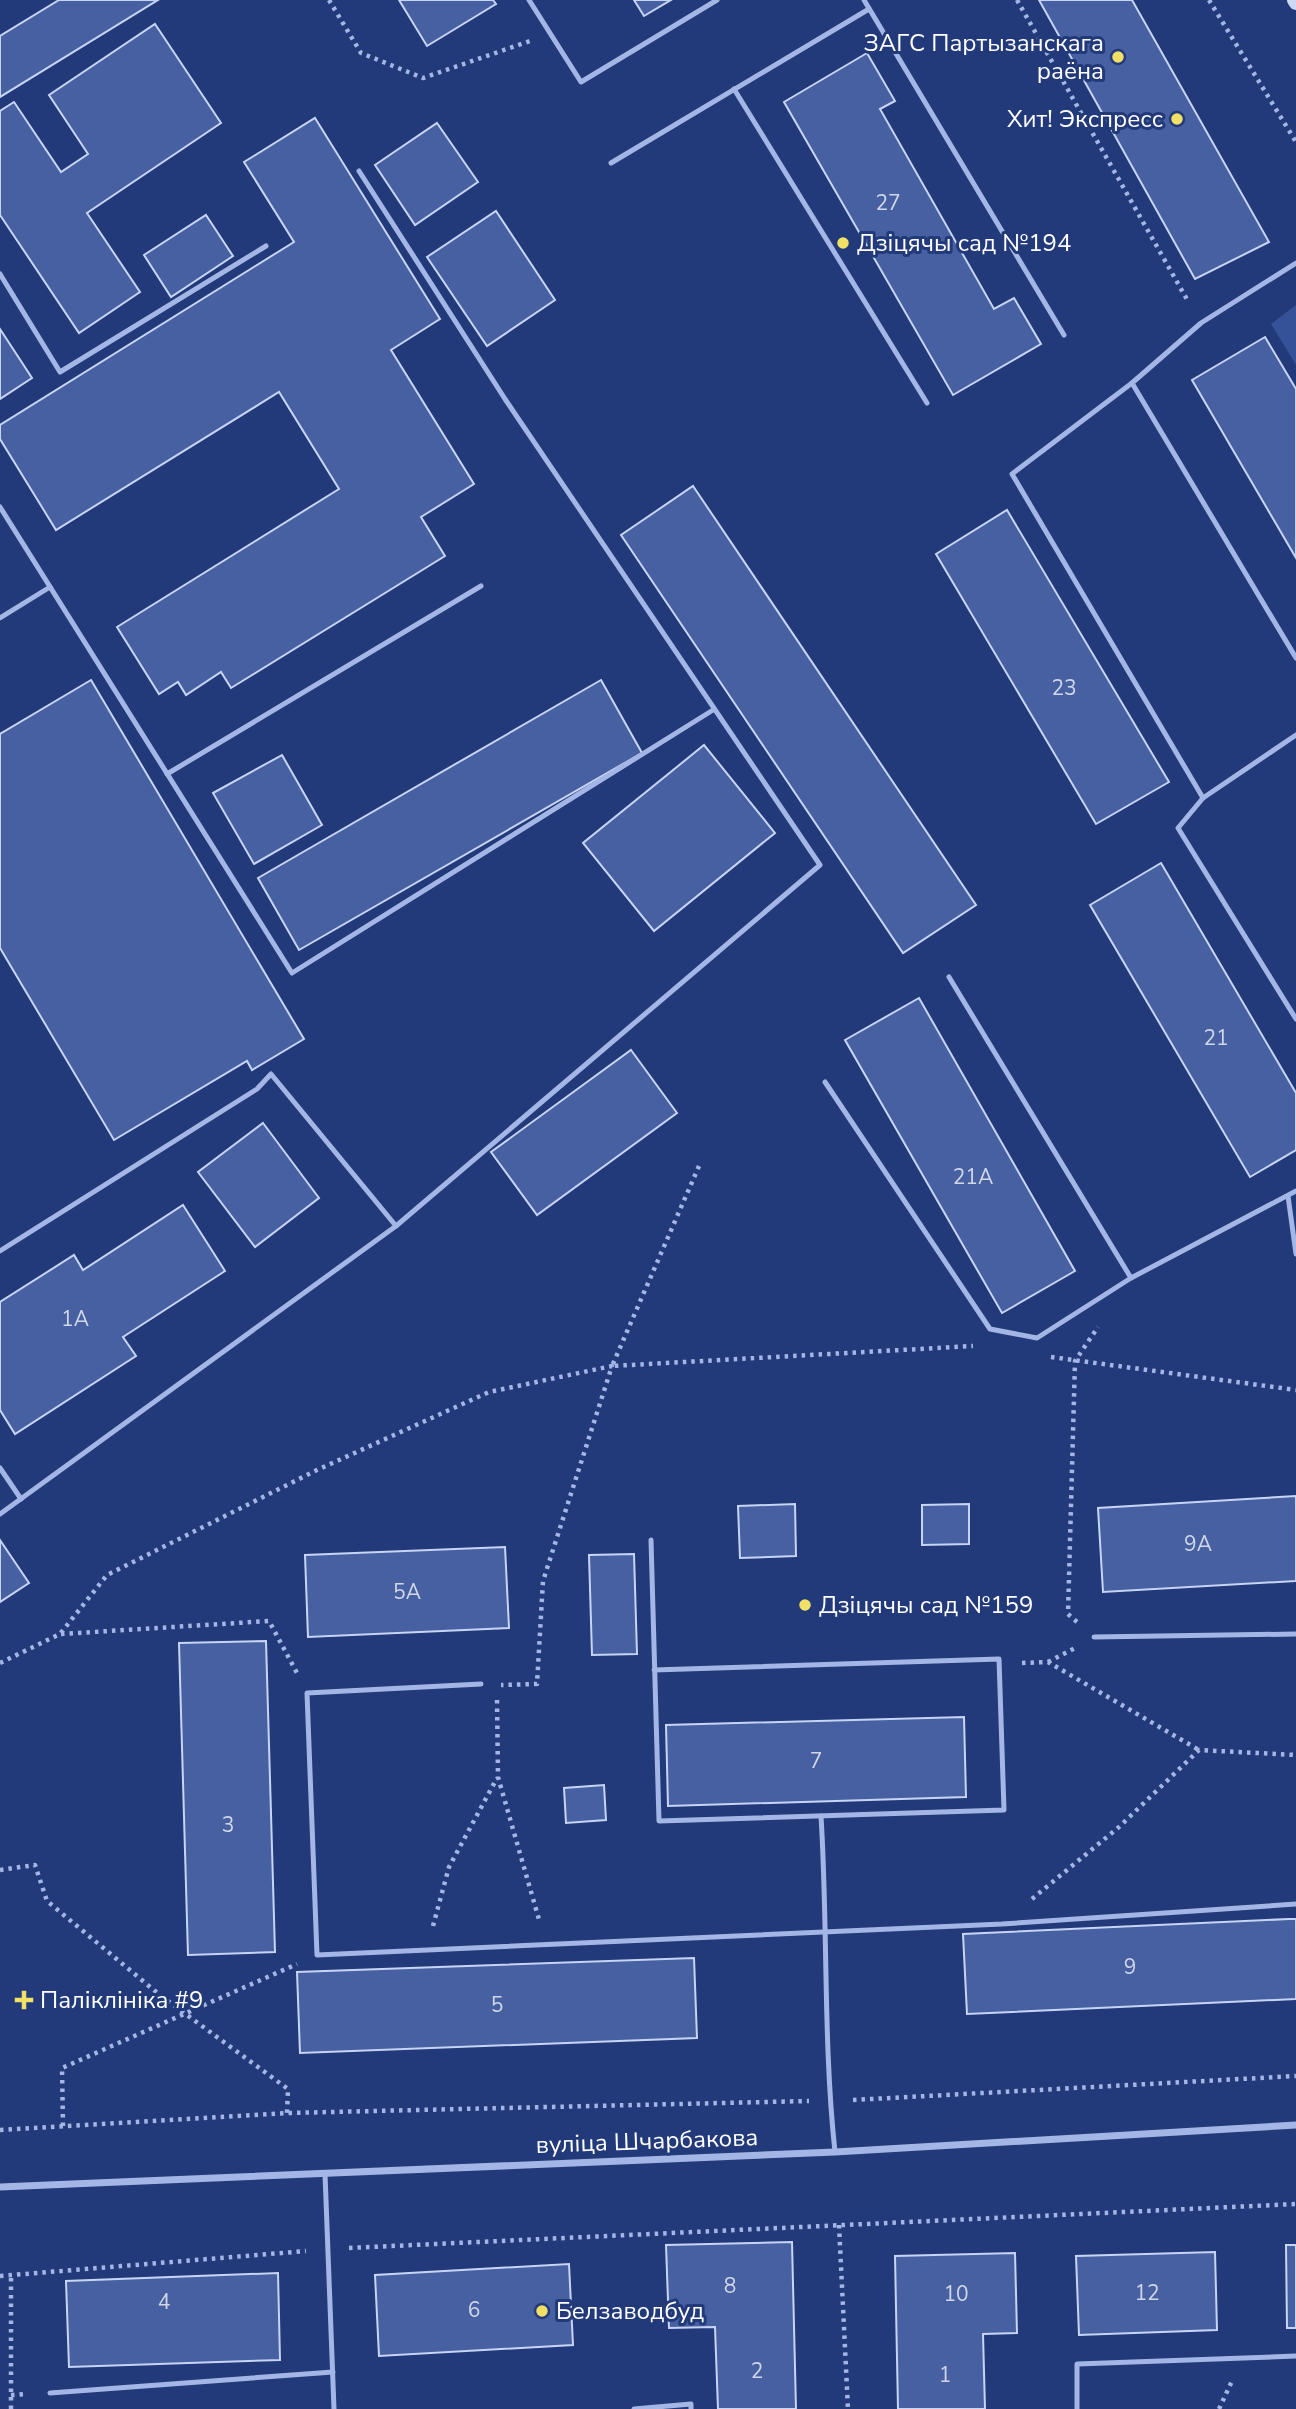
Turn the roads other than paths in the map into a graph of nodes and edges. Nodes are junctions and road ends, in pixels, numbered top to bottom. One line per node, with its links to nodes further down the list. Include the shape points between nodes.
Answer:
1 (529, 0): 2 (lane, via 581,82)
2 (717, 0)
3 (864, 0): 4 (lane)
4 (869, 9): 5 (lane); 11 (lane)
5 (734, 89): 6 (lane); 13 (lane)
6 (611, 163)
7 (359, 171): 19 (lane, via 505,400)
8 (265, 246): 10 (lane, via 60,372)
9 (1296, 263): 12 (lane, via 1201,323)
10 (0, 274)
11 (1064, 335)
12 (1132, 383): 18 (lane); 22 (lane, via 1012,474)
13 (927, 403)
14 (0, 508): 16 (lane)
15 (481, 586): 21 (lane)
16 (50, 587): 17 (lane); 21 (lane)
17 (0, 618)
18 (1296, 659)
19 (713, 710): 21 (lane, via 292,973); 28 (lane, via 821,865)
20 (1296, 735): 22 (lane)
21 (167, 774)
22 (1203, 798): 24 (lane, via 1178,828)
23 (949, 977): 31 (lane)
24 (1296, 1018)
25 (825, 1082): 31 (lane, via 990,1329 1037,1338)
26 (1296, 1191): 27 (lane)
27 (1288, 1196): 30 (lane); 31 (lane)
28 (396, 1227): 29 (lane, via 271,1074 257,1089); 33 (lane)
29 (0, 1251)
30 (1296, 1254)
31 (1132, 1278)
32 (0, 1468): 33 (lane)
33 (21, 1499): 34 (lane)
34 (0, 1514)
35 (651, 1540): 38 (lane)
36 (1296, 1634): 37 (lane)
37 (1094, 1637)
38 (654, 1670): 40 (lane, via 659,1821); 40 (lane, via 999,1659 1004,1810)
39 (481, 1684): 42 (lane, via 307,1693 317,1955)
40 (821, 1816): 42 (lane)
41 (1296, 1904): 42 (lane)
42 (826, 1932): 44 (lane)
43 (1296, 2125): 44 (street, вуліца Шчарбакова)
44 (835, 2152): 45 (street, вуліца Шчарбакова)
45 (324, 2174): 46 (street, вуліца Шчарбакова); 48 (lane)
46 (0, 2187)
47 (1296, 2356): 53 (lane, via 1077,2364)
48 (333, 2372): 49 (lane); 50 (lane)
49 (50, 2393)
50 (334, 2409)
51 (634, 2409): 52 (lane, via 691,2404)
52 (691, 2409)
53 (1077, 2409)

